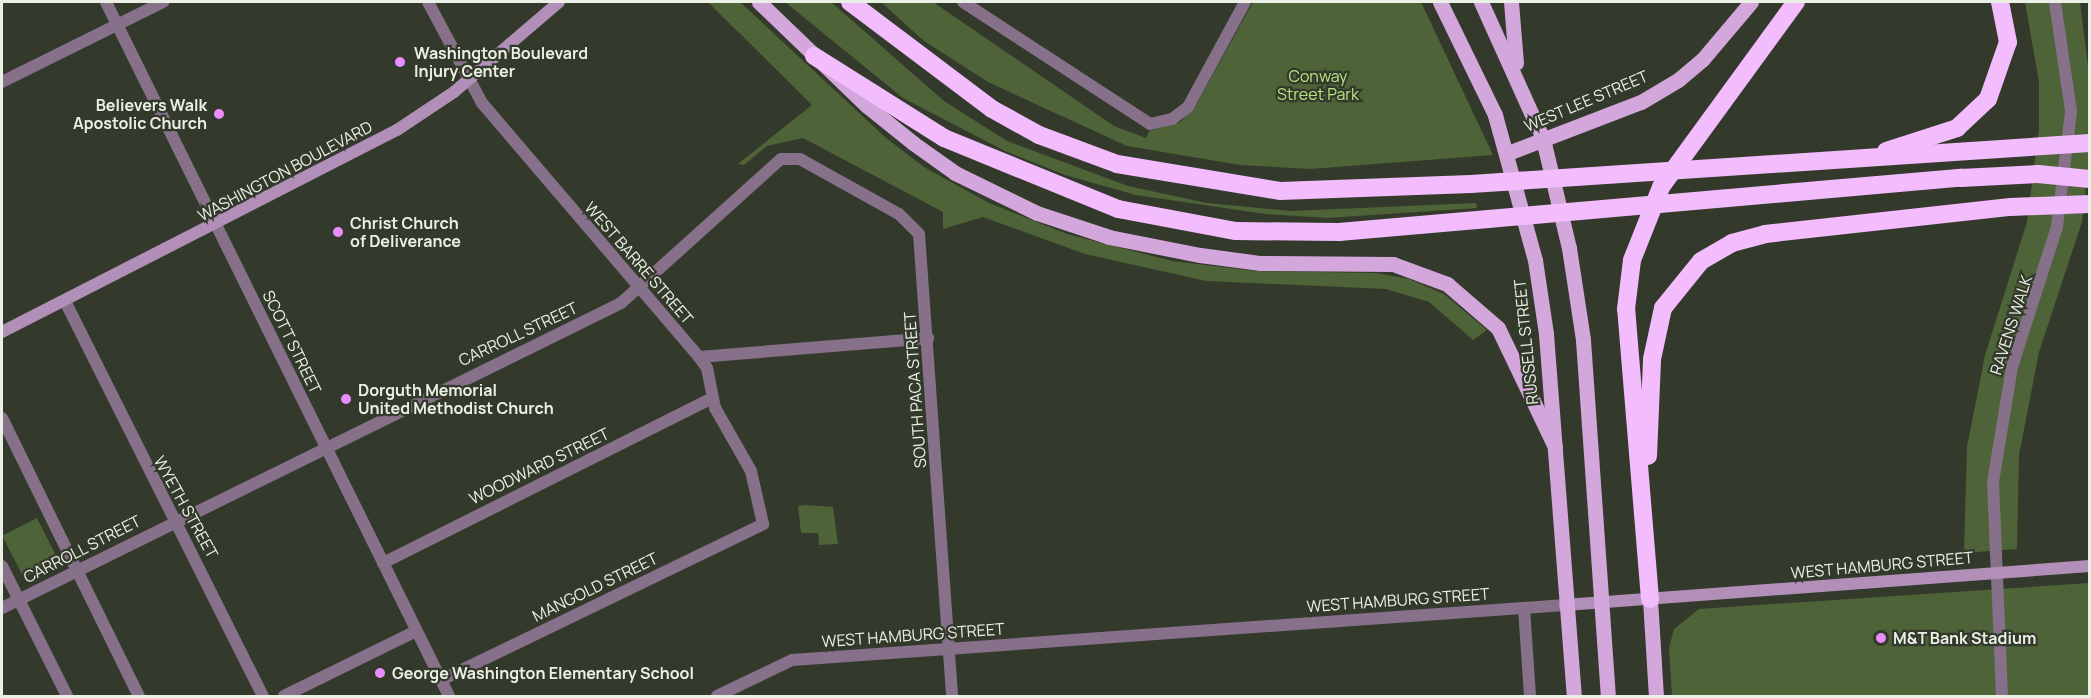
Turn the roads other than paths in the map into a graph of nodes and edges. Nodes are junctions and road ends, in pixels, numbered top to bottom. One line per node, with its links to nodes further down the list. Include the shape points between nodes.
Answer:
1 (106, 2): 16 (street, SCOTT STREET)
2 (163, 2): 16 (street)
3 (428, 2): 19 (street, WEST BARRE STREET)
4 (559, 2): 19 (main road, WASHINGTON BOULEVARD)
5 (759, 2): 17 (main road)
6 (850, 2): 24 (highway, bridge, via 992,109 1039,135 1117,164 1280,191 1471,184)
7 (963, 2): 8 (street, via 1131,116 1150,124 1164,122 1188,107)
8 (1245, 2)
9 (1440, 2): 23 (main road, RUSSELL STREET)
10 (1480, 2): 18 (main road)
11 (1511, 2): 18 (main road)
12 (1751, 2): 21 (main road, WEST LEE STREET, via 1702,60 1678,80 1641,102)
13 (1796, 2): 38 (highway, via 1695,135 1661,187 1637,238 1626,309)
14 (2000, 2): 24 (highway, via 2008,42 1988,99 1957,128)
15 (2055, 2): 44 (street, RAVENS WALK, via 2071,111 2058,227 2012,367 1997,442)
16 (117, 25): 20 (street); 28 (street, SCOTT STREET)
17 (814, 56): 26 (highway, bridge, via 944,138 1118,209 1236,231 1339,232 1961,178); 37 (main road, via 867,106 955,173 1037,213 1109,237 1200,255 1260,263 1393,264 1440,280 1498,328)
18 (1519, 78): 21 (main road)
19 (468, 80): 28 (main road, WASHINGTON BOULEVARD, via 397,130); 29 (street, WEST BARRE STREET)
20 (2, 82)
21 (1543, 139): 23 (main road, WEST LEE STREET); 47 (main road, via 1579,310)
22 (2090, 143): 24 (highway, bridge)
23 (1508, 153): 37 (main road, RUSSELL STREET, via 1541,298)
24 (1866, 155)
25 (790, 158): 29 (street, CARROLL STREET, via 781,159); 32 (street, SOUTH PACA STREET, via 881,203 917,229)
26 (2090, 179)
27 (2090, 204): 38 (highway, bridge, via 2011,207 1765,234 1701,261 1662,308 1652,359)
28 (216, 226): 30 (main road, WASHINGTON BOULEVARD); 36 (street, SCOTT STREET)
29 (636, 285): 33 (street, WEST BARRE STREET); 36 (street, CARROLL STREET, via 621,303)
30 (65, 301): 31 (main road, WASHINGTON BOULEVARD); 39 (street, WYETH STREET)
31 (2, 332)
32 (928, 338): 33 (street); 52 (street, SOUTH PACA STREET)
33 (699, 357): 34 (street, via 707,368)
34 (711, 399): 40 (street, WOODWARD STREET); 53 (street, MANGOLD STREET, via 751,471 763,524)
35 (2, 418): 43 (street)
36 (324, 445): 39 (street, CARROLL STREET); 40 (street, SCOTT STREET)
37 (1555, 447): 48 (main road, RUSSELL STREET)
38 (1645, 521): 46 (highway)
39 (172, 522): 43 (street, CARROLL STREET); 57 (street, WYETH STREET, via 184,535)
40 (382, 563): 51 (street, SCOTT STREET)
41 (2, 566): 45 (street)
42 (2090, 566): 44 (main road, WEST HAMBURG STREET)
43 (77, 570): 45 (street, CARROLL STREET); 56 (street)
44 (1993, 572): 46 (main road, WEST HAMBURG STREET); 65 (street, RAVENS WALK)
45 (18, 599): 49 (street, CARROLL STREET); 55 (street)
46 (1650, 599): 47 (main road, WEST HAMBURG STREET); 64 (main road)
47 (1600, 603): 48 (main road, WEST HAMBURG STREET); 63 (main road)
48 (1565, 605): 50 (street, WEST HAMBURG STREET); 54 (main road, RUSSELL STREET)
49 (2, 608)
50 (1524, 608): 52 (street, WEST HAMBURG STREET); 62 (street)
51 (416, 631): 53 (street, SCOTT STREET); 58 (street)
52 (949, 649): 60 (street, WEST HAMBURG STREET, via 792,660); 61 (street, SOUTH PACA STREET)
53 (441, 680): 59 (street, SCOTT STREET)
54 (1573, 694)
55 (67, 696)
56 (139, 696)
57 (263, 696)
58 (284, 696)
59 (449, 696)
60 (717, 696)
61 (952, 696)
62 (1530, 696)
63 (1608, 696)
64 (1656, 696)
65 (2002, 696)

